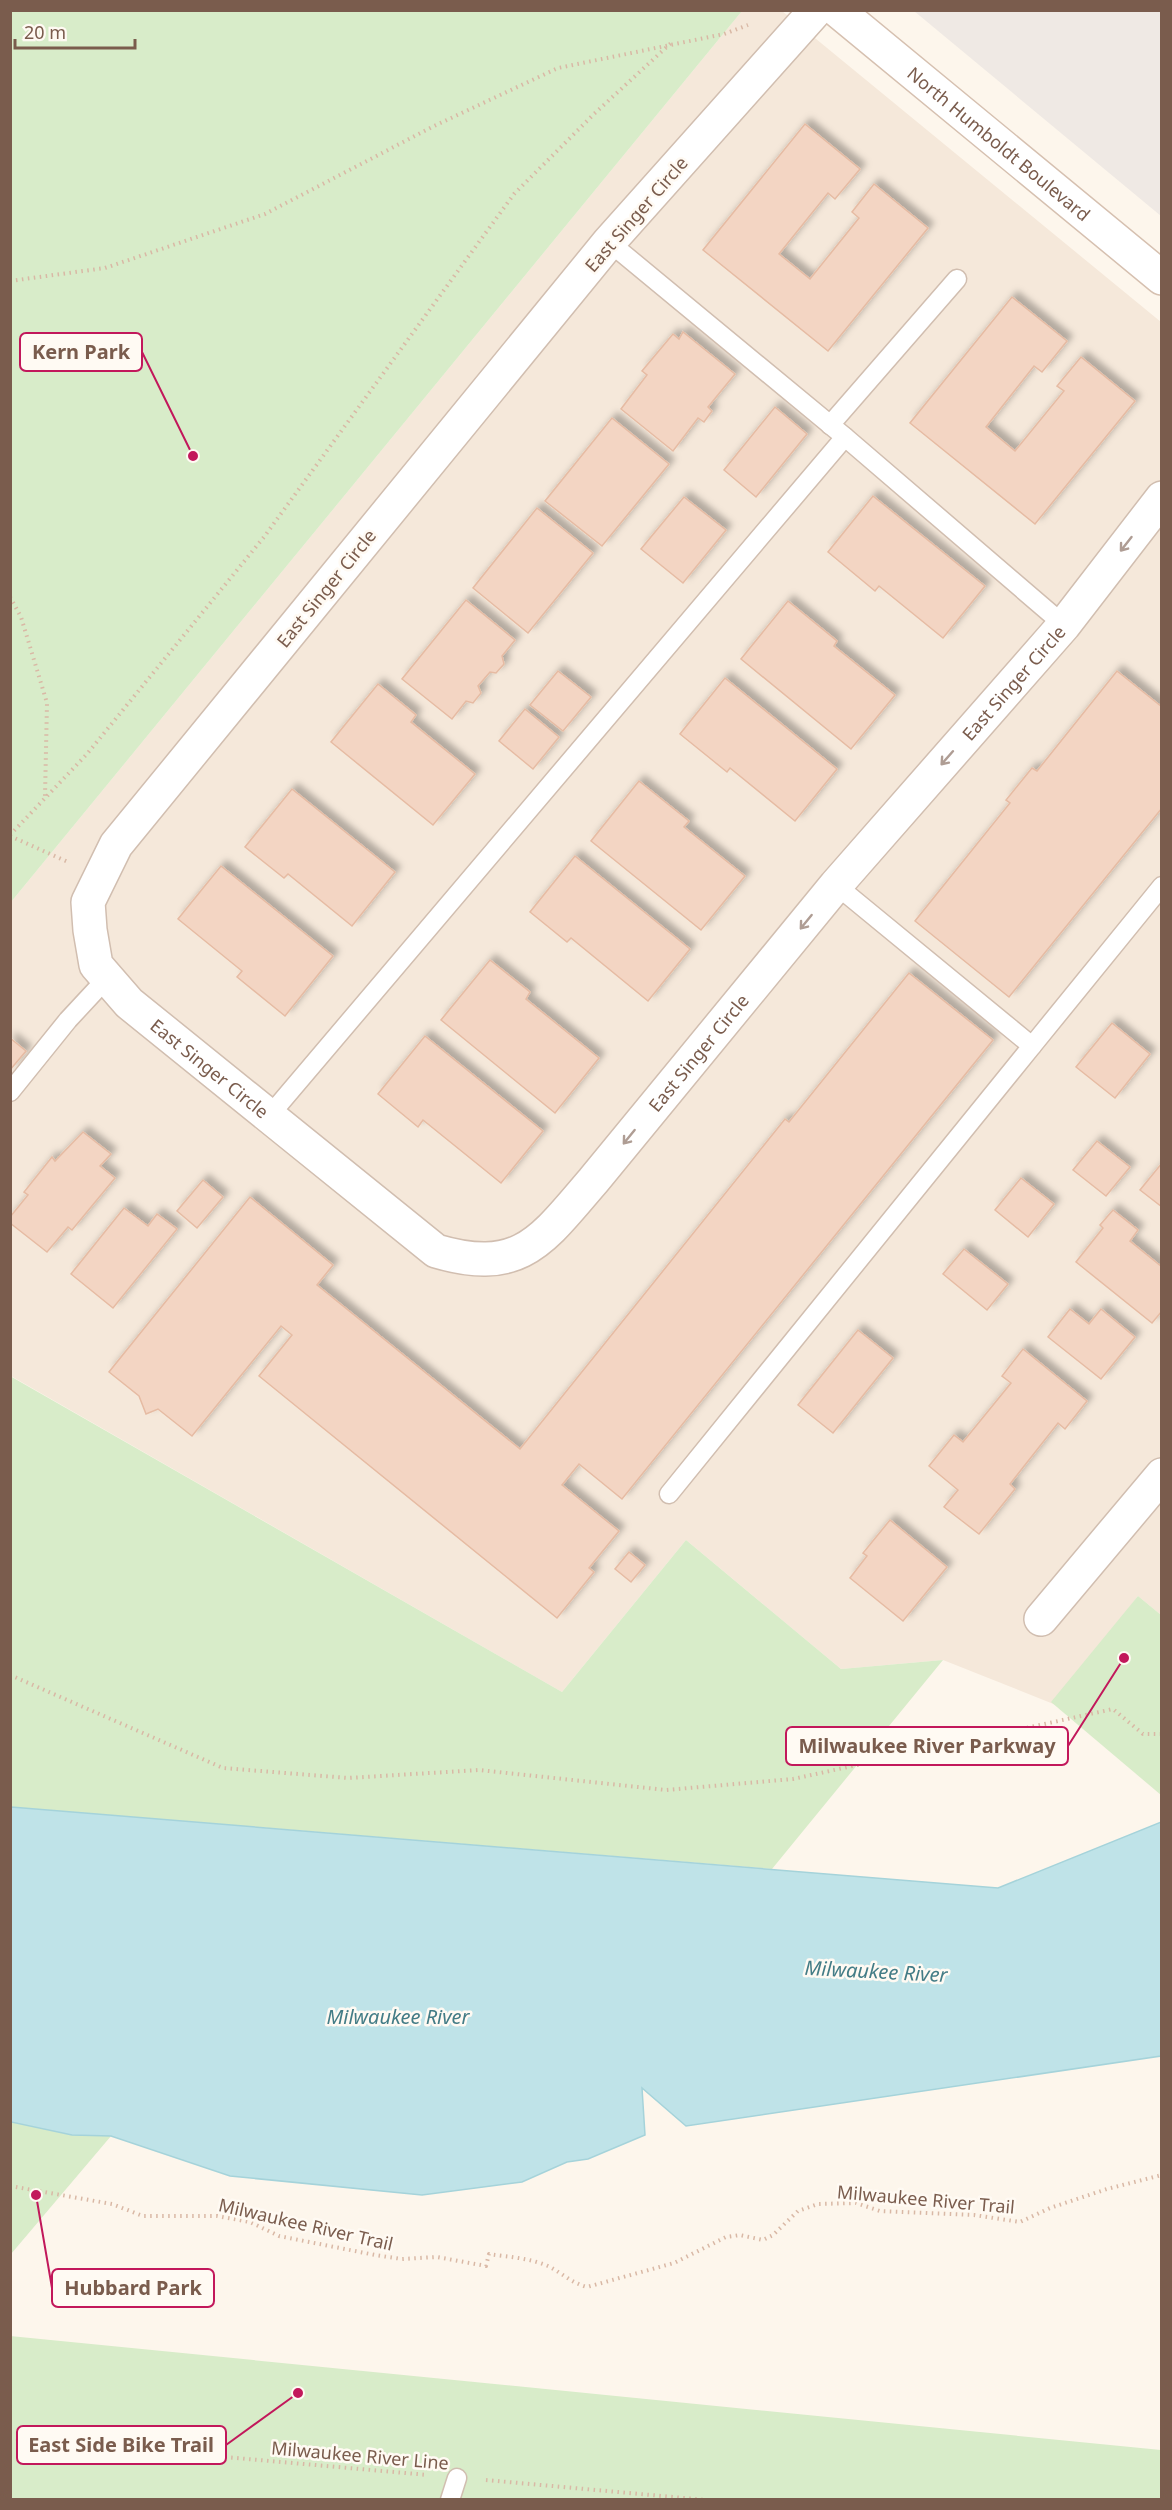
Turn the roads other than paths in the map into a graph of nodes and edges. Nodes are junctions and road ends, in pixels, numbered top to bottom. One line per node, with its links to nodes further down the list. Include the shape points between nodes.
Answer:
1 (816, 10): 3 (street, East Singer Circle)
2 (837, 10): 4 (street, North Humboldt Boulevard)
3 (609, 242): 6 (lane); 12 (street, East Singer Circle, via 116,845 88,902 96,965)
4 (1161, 278)
5 (957, 279): 6 (lane)
6 (830, 425): 7 (lane)
7 (845, 437): 9 (lane); 15 (lane)
8 (1161, 498): 9 (street, East Singer Circle, one-way to 9)
9 (1064, 625): 10 (street, East Singer Circle, one-way to 10)
10 (836, 885): 13 (lane); 15 (street, East Singer Circle, one-way to 15, via 586,1189 552,1228 521,1253 493,1260 465,1260 436,1251)
11 (1161, 886): 13 (lane)
12 (107, 978): 14 (lane); 15 (street, East Singer Circle, via 129,1003)
13 (1032, 1046): 17 (lane)
14 (10, 1092)
15 (270, 1115)
16 (1161, 1475): 18 (street)
17 (669, 1494)
18 (1041, 1618)
19 (457, 2478): 20 (lane)
20 (450, 2499)

